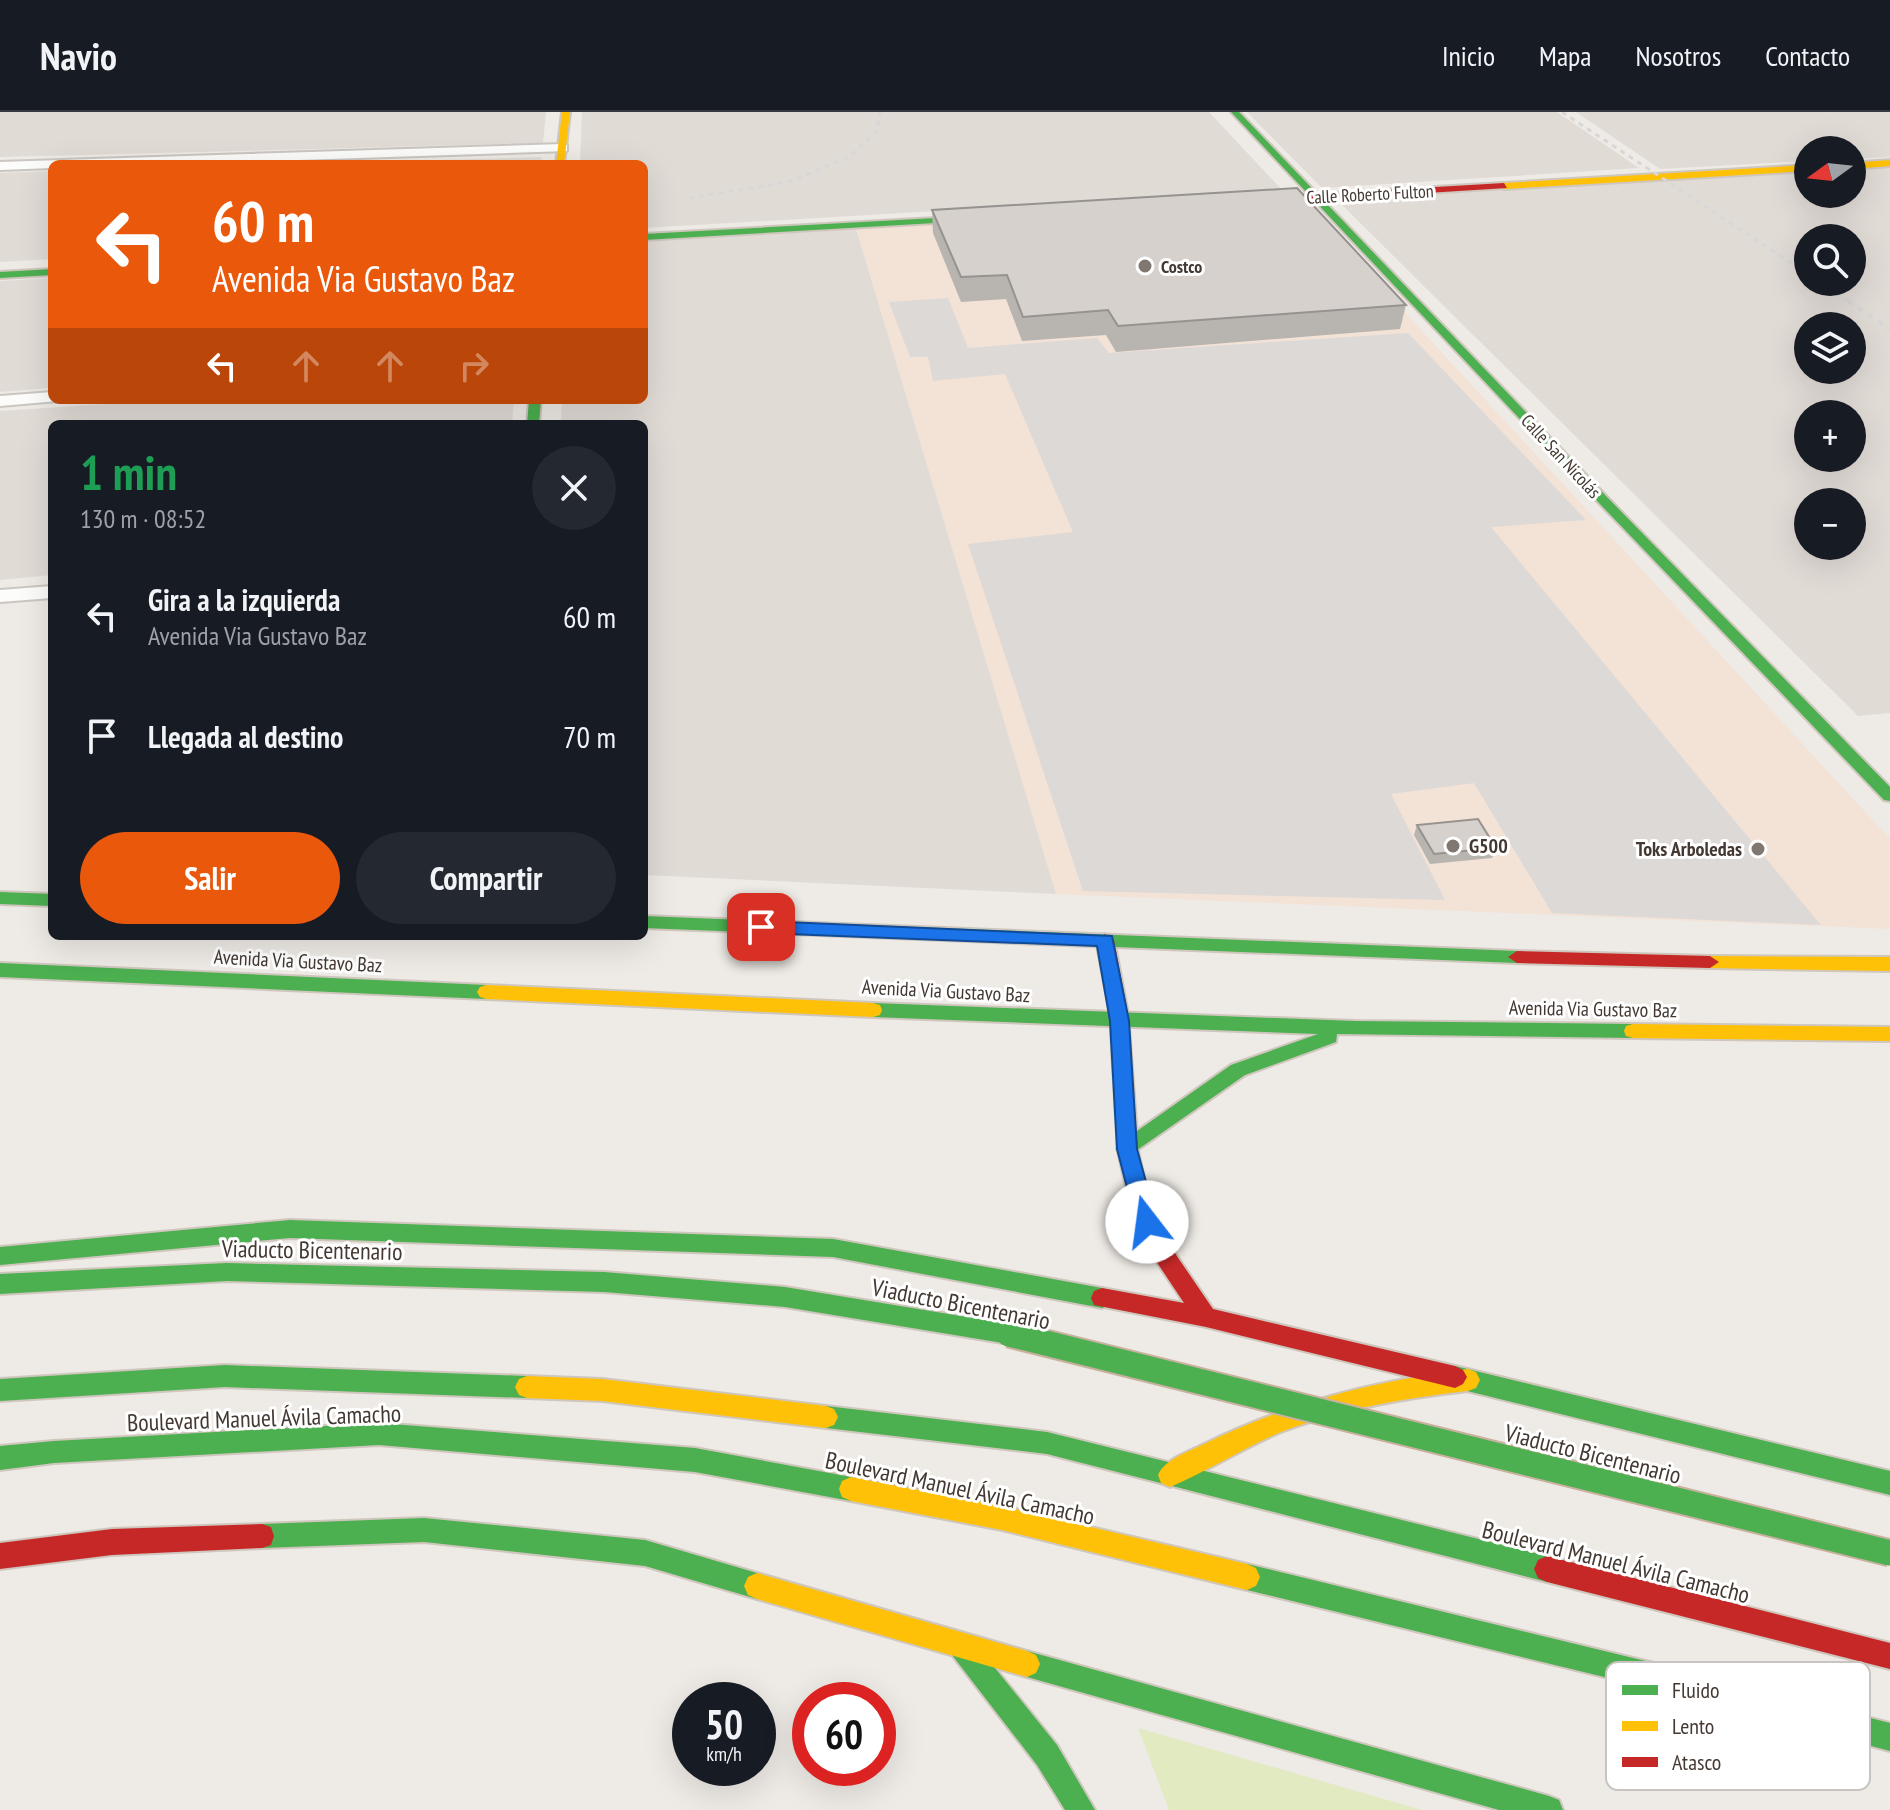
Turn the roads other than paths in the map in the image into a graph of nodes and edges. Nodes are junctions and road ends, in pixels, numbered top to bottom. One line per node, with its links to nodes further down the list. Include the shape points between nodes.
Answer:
1 (566, 112): 3 (main road)
2 (1235, 112): 10 (main road, Calle San Nicolás)
3 (561, 156): 4 (street)
4 (308, 160)
5 (1890, 163): 7 (main road)
6 (48, 164): 8 (street)
7 (1866, 165)
8 (0, 166)
9 (1794, 169): 10 (main road, Calle Roberto Fulton)
10 (1316, 197): 11 (main road, Calle Roberto Fulton); 20 (main road, Calle San Nicolás)
11 (1231, 202)
12 (998, 216): 13 (main road)
13 (648, 237)
14 (48, 272): 15 (main road)
15 (0, 275)
16 (48, 397): 17 (street)
17 (0, 401)
18 (48, 592): 19 (street)
19 (0, 596)
20 (1890, 796)
21 (0, 898): 22 (main road)
22 (48, 900)
23 (648, 922): 24 (main road)
24 (1105, 940): 25 (main road, via 1580,960); 27 (main road)
25 (1885, 962)
26 (0, 970): 27 (main road, Avenida Via Gustavo Baz)
27 (1120, 1021): 28 (main road, Avenida Via Gustavo Baz); 30 (main road)
28 (1355, 1028): 29 (main road, Avenida Via Gustavo Baz); 30 (main road, via 1238,1070)
29 (1890, 1034)
30 (1127, 1149): 33 (main road, via 1147,1222)
31 (0, 1256): 33 (main road, via 290,1229 833,1248)
32 (0, 1284): 39 (main road, Viaducto Bicentenario, bridge, via 227,1272 403,1274 604,1282 785,1297 1009,1334)
33 (1206, 1317): 34 (main road)
34 (1468, 1380): 37 (main road, via 1403,1385 1281,1416); 38 (main road)
35 (0, 1390): 37 (main road, Boulevard Manuel Ávila Camacho, via 225,1376 602,1390 1047,1443)
36 (0, 1458): 43 (main road, Boulevard Manuel Ávila Camacho, via 379,1434 695,1460 1002,1518)
37 (1170, 1475): 42 (main road, Boulevard Manuel Ávila Camacho)
38 (1890, 1483)
39 (1890, 1553)
40 (0, 1556): 41 (main road, via 112,1542 424,1530 645,1553)
41 (961, 1646): 46 (main road, via 1047,1755); 47 (main road)
42 (1890, 1656)
43 (1606, 1664)
44 (1870, 1732): 45 (main road, Boulevard Manuel Ávila Camacho)
45 (1890, 1737)
46 (1081, 1810)
47 (1549, 1810)

